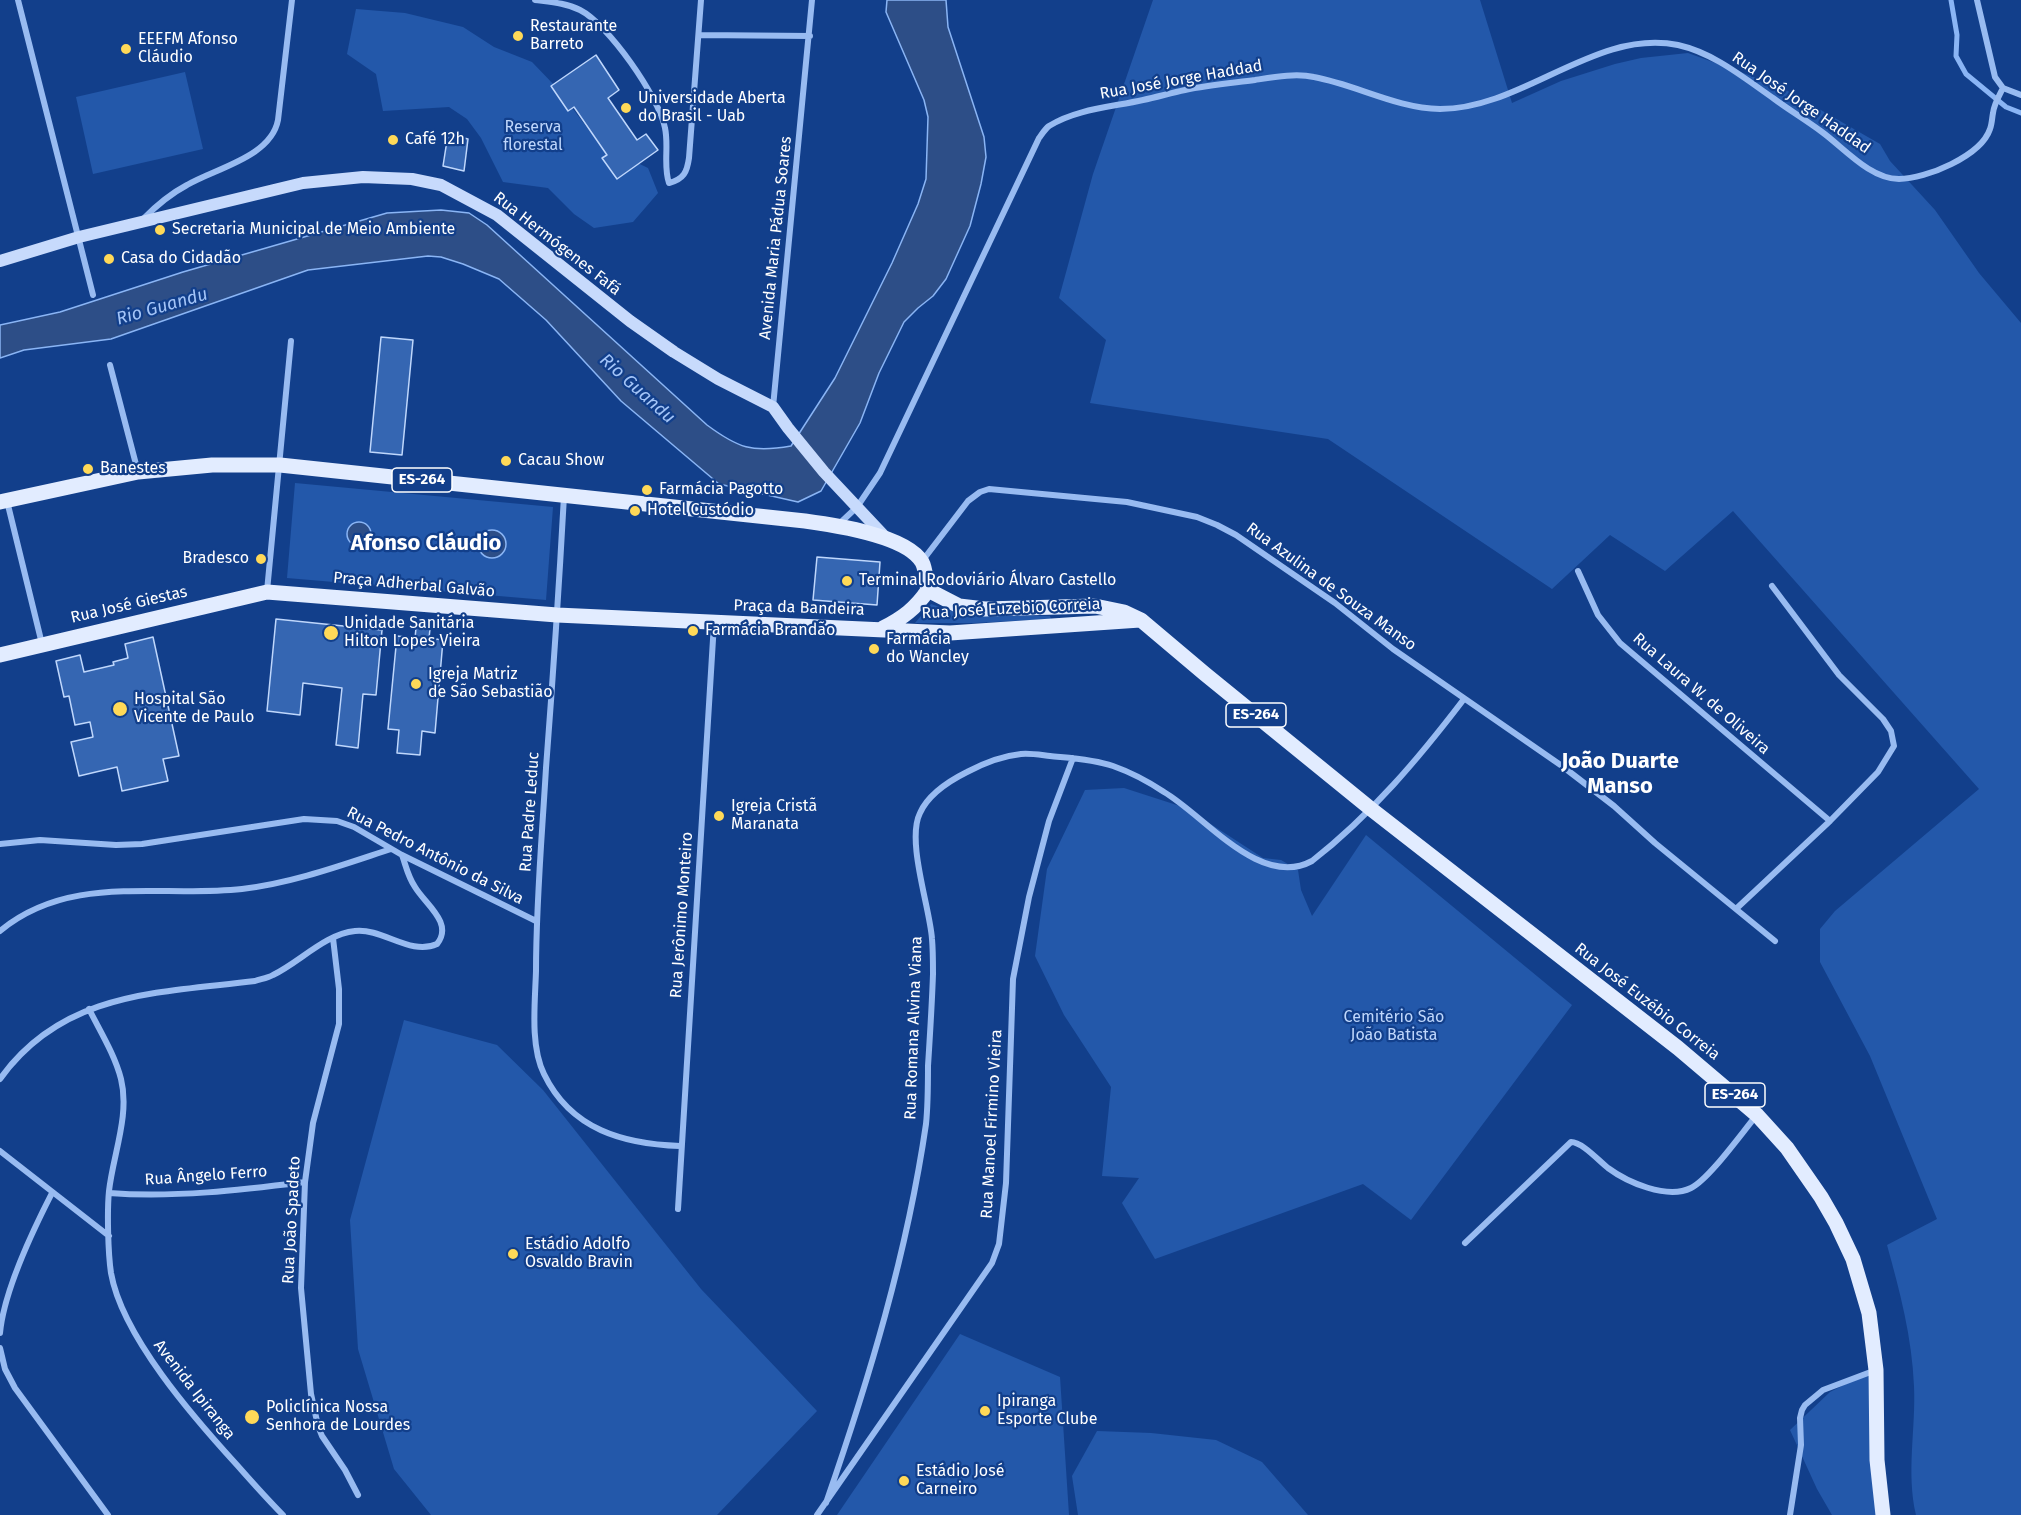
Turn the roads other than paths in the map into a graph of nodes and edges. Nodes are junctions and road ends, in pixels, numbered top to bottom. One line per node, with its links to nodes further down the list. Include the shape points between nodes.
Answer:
1 (18, 0): 12 (street)
2 (292, 0): 11 (street, via 274,134 244,159 185,185)
3 (535, 0): 7 (street, via 580,10 618,46 644,82 665,125 669,183 685,174 689,158)
4 (701, 0): 7 (street)
5 (812, 0): 8 (street, Avenida Maria Pádua Soares)
6 (1977, 0): 9 (street, via 1995,77)
7 (699, 35): 8 (street)
8 (810, 36): 17 (street, Avenida Maria Pádua Soares)
9 (2002, 88): 10 (street); 22 (street, Rua José Jorge Haddad, via 1990,129 1977,148 1922,176 1897,179 1883,177 1868,168 1746,78 1699,52 1668,43 1631,45 1605,52 1497,98 1460,107 1425,108 1312,76 1279,76 1089,110 1047,128 1039,138 879,473)
10 (2021, 94)
11 (141, 221): 12 (street, Rua Hermógenes Fafá); 17 (street, Rua Hermógenes Fafá, via 303,183 363,177 412,179 441,185 497,216 674,352)
12 (79, 237): 13 (street, Rua Hermógenes Fafá); 14 (street)
13 (0, 261)
14 (93, 295)
15 (291, 341): 18 (street)
16 (110, 365): 19 (street)
17 (773, 407): 22 (street, Rua Hermógenes Fafá)
18 (280, 465): 19 (main road, ES-264, via 212,465); 20 (main road, ES-264); 29 (street)
19 (138, 472): 21 (main road, ES-264)
20 (564, 496): 23 (main road, ES-264); 30 (street, Rua Padre Leduc)
21 (3, 501): 34 (street)
22 (857, 507): 23 (street); 24 (street)
23 (843, 527): 24 (main road, ES-264)
24 (888, 540): 25 (main road, ES-264, via 907,548)
25 (922, 562): 28 (main road); 36 (street, Rua Azulina de Souza Manso, via 972,496 989,489 1127,502 1197,517 1236,535 1287,568)
26 (1578, 571): 39 (street, Rua Laura W. de Oliveira, via 1598,615 1620,643)
27 (1772, 586): 39 (street, via 1839,675 1883,719 1893,736 1892,751 1878,772)
28 (928, 590): 31 (main road, Rua José Euzebio Correia / ES-264, via 959,606 1095,606); 33 (main road, via 908,614)
29 (267, 592): 30 (main road, Praça Adherbal Galvão); 34 (main road, Rua José Giestas)
30 (557, 615): 32 (main road, Praça Adherbal Galvão); 44 (street, Rua Padre Leduc)
31 (1141, 620): 33 (main road, Rua José Euzebio Correia, via 950,633); 38 (main road, Rua José Euzebio Correia / ES-264)
32 (714, 623): 33 (main road, Praça da Bandeira); 51 (street, Rua Jerônimo Monteiro)
33 (882, 629)
34 (42, 644): 35 (main road, Rua José Giestas)
35 (0, 655)
36 (1464, 699): 38 (street, Rua Romana Alvina Viana, via 1422,754); 43 (street, Rua Azulina de Souza Manso, via 1562,766)
37 (1073, 758): 38 (street, Rua Romana Alvina Viana, via 1112,765 1164,792 1234,846 1278,867 1291,868 1312,861); 63 (street, Rua Manoel Firmino Vieira, via 1029,897 1013,979 1006,1183 993,1263); 63 (street, Rua Romana Alvina Viana, via 1024,753 998,758 946,784 920,813 917,852 932,939 933,974 926,1121 894,1286)
38 (1371, 809): 50 (main road, Rua José Euzébio Correia / ES-264, via 1678,1048)
39 (1830, 821): 43 (street)
40 (0, 843): 41 (street, Rua Pedro Antônio da Silva, via 40,840 142,844 320,819 354,827)
41 (391, 849): 42 (street, Rua Pedro Antônio da Silva); 45 (street, via 284,882 244,889 73,896 37,908)
42 (402, 855): 44 (street, Rua Pedro Antônio da Silva); 46 (street, via 411,881 442,921 443,933 437,944 417,947 370,931)
43 (1737, 908): 47 (street, Rua Azulina de Souza Manso)
44 (536, 921): 51 (street, Rua Padre Leduc, via 535,1047 545,1077 565,1104 603,1133)
45 (0, 931)
46 (333, 938): 48 (street, via 272,976 255,981 133,997); 53 (street, Rua João Spadeto, via 339,1024 313,1123)
47 (1775, 941)
48 (89, 1009): 49 (street, via 38,1039); 55 (street, Avenida Ipiranga, via 121,1079 123,1092)
49 (0, 1078)
50 (1757, 1115): 58 (street, via 1703,1180 1678,1192 1637,1185 1611,1170 1580,1143 1571,1142); 61 (main road, Rua José Euzébio Correia / ES-264, via 1787,1148 1821,1197 1853,1259 1869,1313)
51 (680, 1146): 56 (street, Rua Jerônimo Monteiro)
52 (0, 1151): 54 (street)
53 (305, 1182): 55 (street, Rua Ângelo Ferro, via 240,1190); 62 (street, Rua João Spadeto, via 300,1288 314,1412 322,1436)
54 (52, 1193): 57 (street); 59 (street, via 10,1292)
55 (108, 1193): 57 (street, Avenida Ipiranga)
56 (678, 1209)
57 (109, 1236): 65 (street, Avenida Ipiranga, via 111,1274 141,1344 219,1446)
58 (1465, 1243)
59 (0, 1333)
60 (0, 1348): 64 (street, via 15,1388)
61 (1876, 1370): 67 (street, via 1823,1390 1802,1410); 68 (main road, Rua José Euzébio Correia / ES-264, via 1877,1460)
62 (358, 1495)
63 (826, 1503): 66 (street, Rua Manoel Firmino Vieira)
64 (108, 1515)
65 (283, 1515)
66 (818, 1515)
67 (1790, 1515)
68 (1883, 1515)

